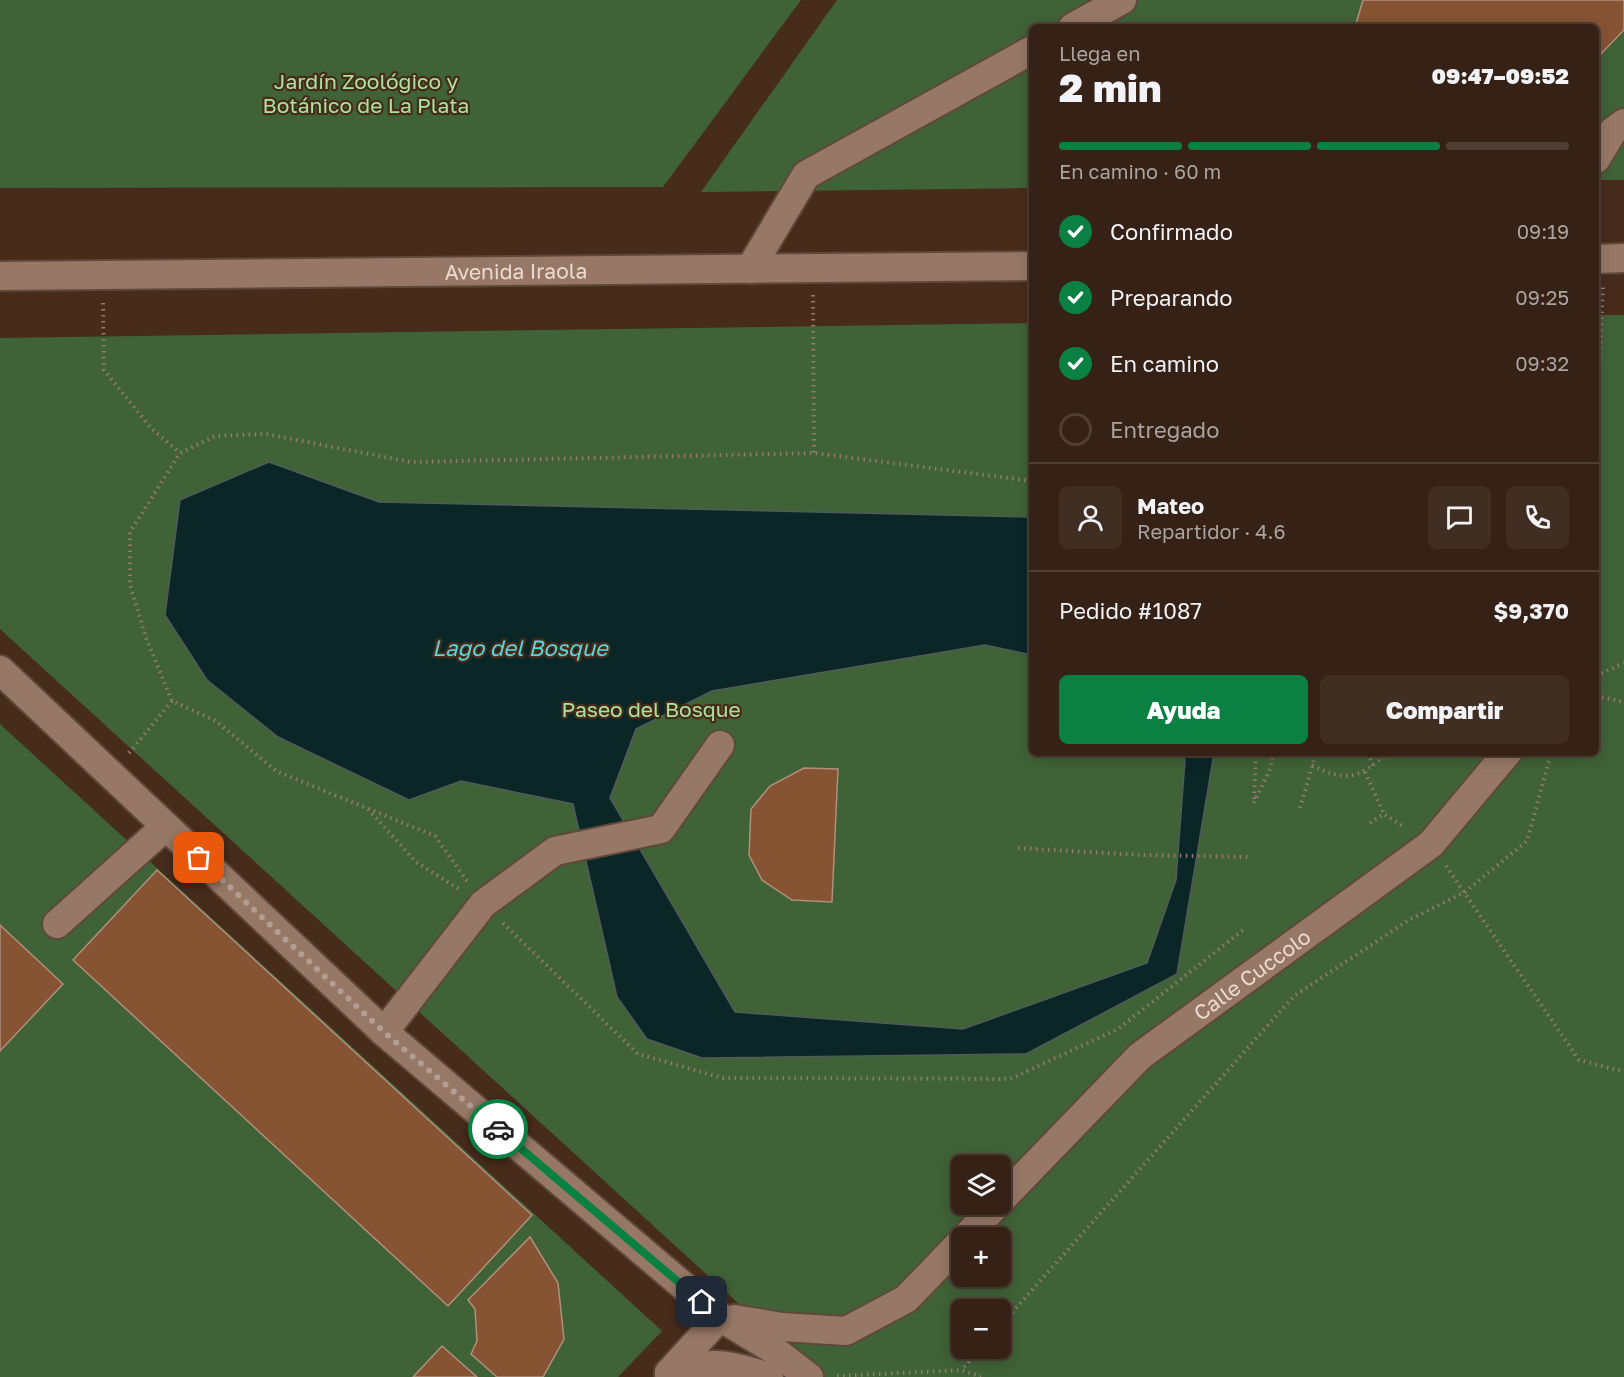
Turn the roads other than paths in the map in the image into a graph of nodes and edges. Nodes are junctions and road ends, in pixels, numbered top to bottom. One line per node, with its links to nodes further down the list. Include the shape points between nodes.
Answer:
1 (1122, 0): 2 (street)
2 (1078, 24)
3 (1029, 52): 7 (street, via 806,175)
4 (1624, 123): 5 (street, via 1613,131)
5 (1599, 154)
6 (1029, 266): 7 (street, Avenida Iraola)
7 (750, 269): 8 (street, Avenida Iraola)
8 (0, 276)
9 (0, 670): 12 (street)
10 (720, 745): 14 (street, via 660,829 555,851 483,904)
11 (1505, 756): 15 (street, Calle Cuccolo, via 1431,844 1140,1056)
12 (165, 827): 13 (street); 14 (street)
13 (57, 924)
14 (384, 1032): 19 (street)
15 (1011, 1190)
16 (987, 1215): 17 (street)
17 (975, 1227)
18 (951, 1252): 19 (street, via 906,1299 846,1331 782,1327)
19 (720, 1317): 20 (street); 22 (street)
20 (667, 1375): 21 (street, via 700,1363 733,1366)
21 (769, 1377)
22 (809, 1377)

